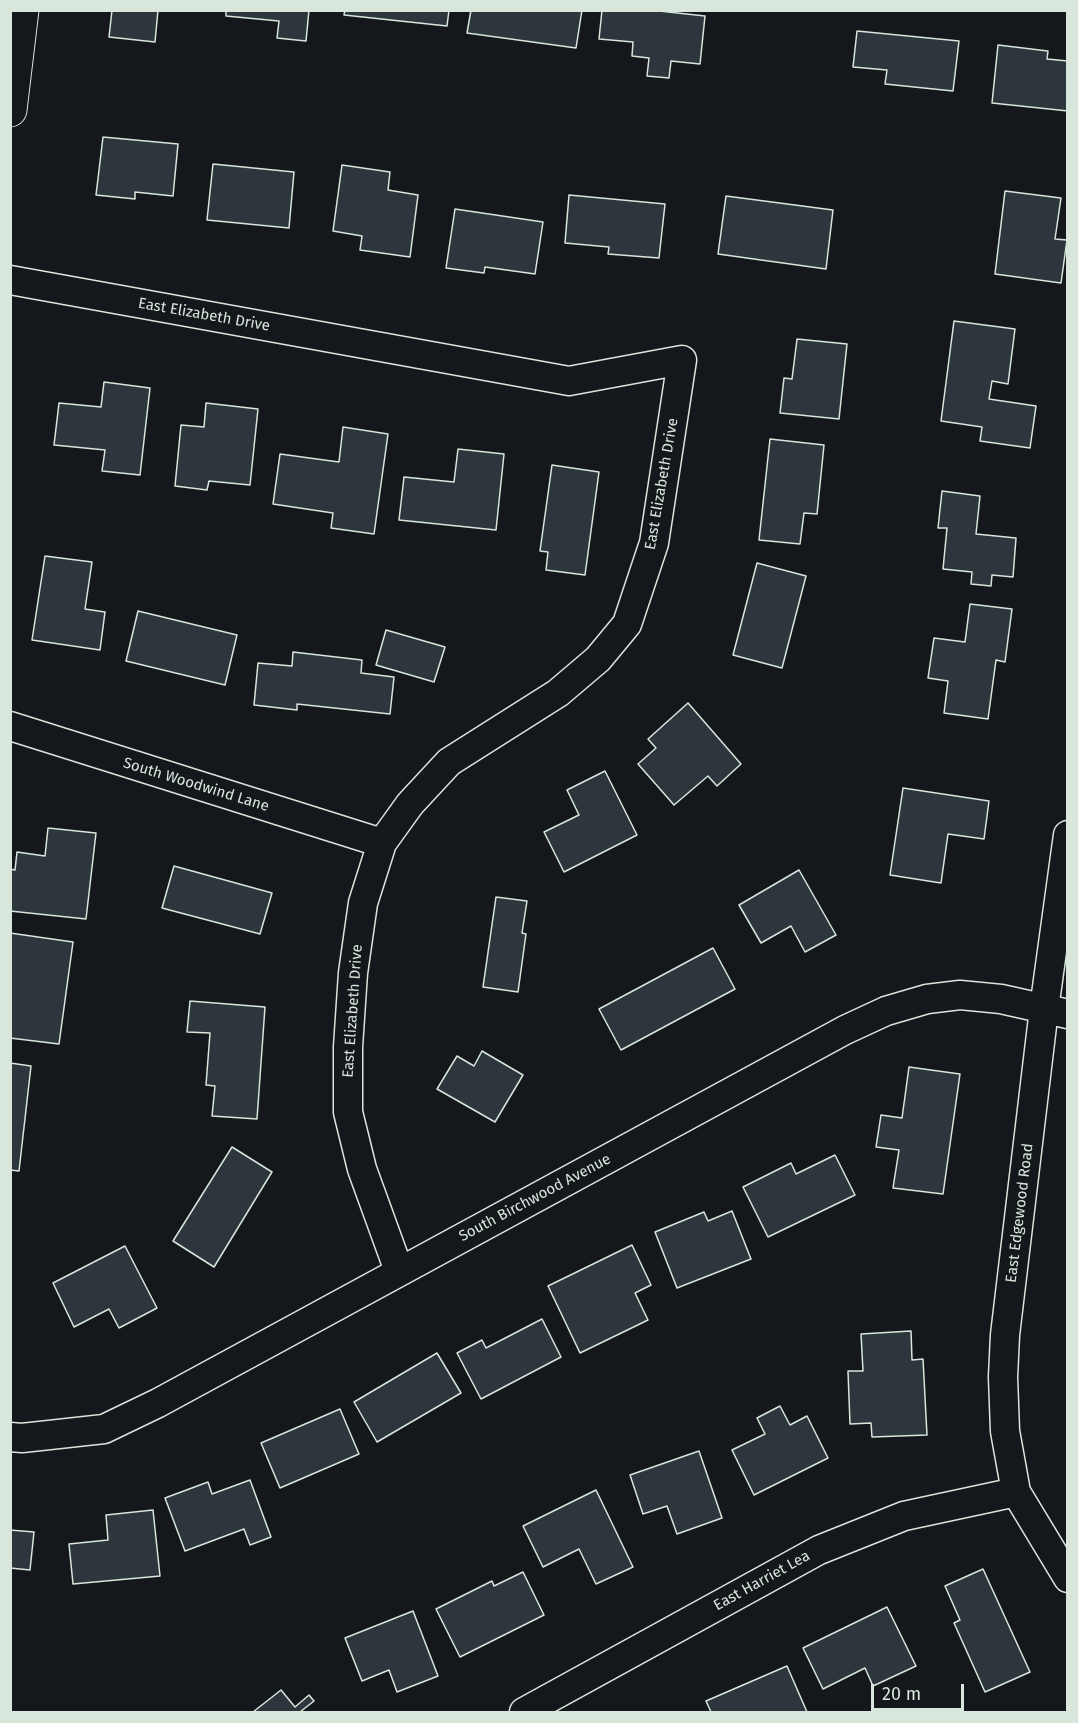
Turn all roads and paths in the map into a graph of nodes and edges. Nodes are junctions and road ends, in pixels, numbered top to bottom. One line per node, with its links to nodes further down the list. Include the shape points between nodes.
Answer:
1 (22, 10): 2 (street)
2 (10, 110)
3 (10, 280): 6 (street, East Elizabeth Drive, via 569,381 682,360 654,543 627,624 598,659 558,693 449,762 410,804)
4 (10, 726): 6 (street, South Woodwind Lane)
5 (1068, 835): 7 (street, East Edgewood Road)
6 (382, 843): 8 (street, East Elizabeth Drive, via 363,903 352,974 348,1112 362,1169)
7 (1056, 1012): 8 (street, South Birchwood Avenue, via 1001,999 960,995 927,999 886,1011); 10 (street, East Edgewood Road, via 1005,1335 1005,1431)
8 (399, 1271): 9 (street, South Birchwood Avenue, via 104,1429)
9 (10, 1437)
10 (1016, 1492): 11 (street, East Edgewood Road); 12 (street, East Harriet Lea, via 904,1516 819,1550)
11 (1068, 1578)
12 (524, 1713)

